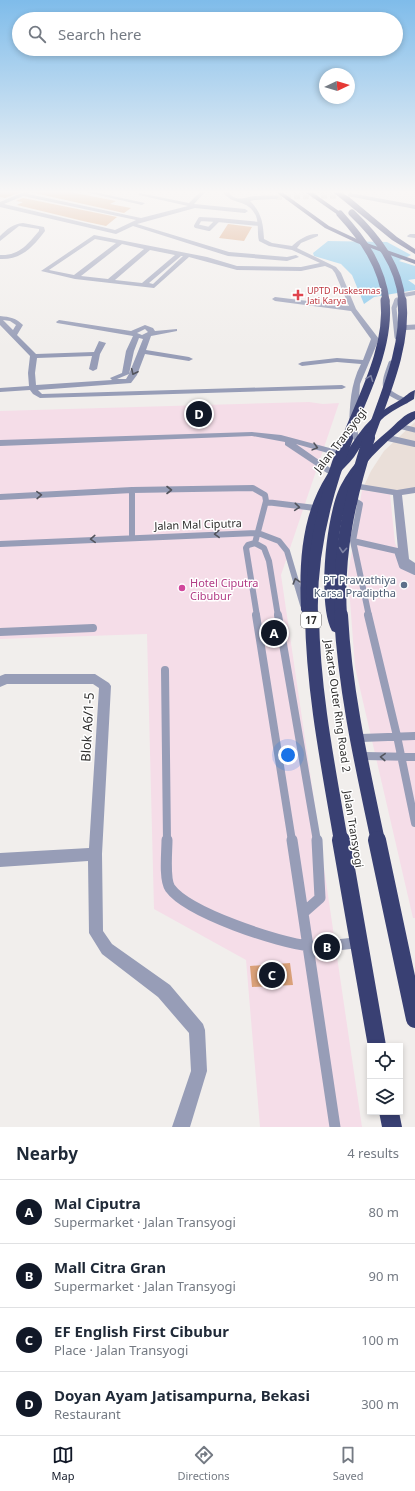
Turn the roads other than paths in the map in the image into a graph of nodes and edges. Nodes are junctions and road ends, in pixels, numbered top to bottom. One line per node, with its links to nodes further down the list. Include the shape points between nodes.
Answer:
1 (29, 245): 18 (street, via 19,255)
2 (83, 245): 21 (street, via 44,271)
3 (118, 245): 21 (street)
4 (136, 245): 12 (street)
5 (198, 245): 17 (street, via 228,254 287,259)
6 (269, 245): 13 (street)
7 (297, 245): 13 (street)
8 (365, 245): 93 (highway, Jakarta Outer Ring Road 2 / 17, one-way to 8, bridge, via 321,726 312,654 311,593 325,499 374,368 383,330 386,305 383,283)
9 (368, 245): 19 (highway, bridge)
10 (380, 245): 91 (highway, Jakarta Outer Ring Road 2 / 17, one-way to 91, bridge, via 399,284 403,306 401,332 392,371 349,503 339,595 342,655 353,726)
11 (403, 245): 14 (highway)
12 (150, 247): 15 (street); 22 (street)
13 (294, 248): 20 (street)
14 (415, 252)
15 (179, 254): 16 (street); 23 (street)
16 (188, 255): 20 (street, via 237,268 301,269); 23 (street, via 154,286)
17 (296, 257)
18 (0, 258)
19 (415, 262)
20 (325, 264): 26 (street, via 338,273)
21 (75, 277): 22 (street)
22 (109, 281): 23 (street)
23 (143, 285)
24 (415, 293): 30 (lane, via 402,294 396,299 393,309)
25 (275, 299): 26 (street)
26 (353, 309): 40 (street, via 375,339 372,353)
27 (0, 320): 32 (street); 32 (street, via 12,319 20,325)
28 (59, 322): 33 (street)
29 (415, 327): 30 (lane)
30 (397, 328): 47 (lane, via 394,355 384,382 386,390 394,396)
31 (175, 330): 34 (street)
32 (14, 334): 38 (street)
33 (135, 335): 34 (street, via 135,330 142,327 151,329); 44 (street, via 125,374 122,376)
34 (150, 335): 36 (street)
35 (102, 343): 37 (street)
36 (142, 351): 39 (street); 44 (street, one-way to 44, via 128,381)
37 (96, 354): 38 (street); 42 (street)
38 (34, 356): 44 (street)
39 (188, 359)
40 (364, 362): 41 (street, via 337,360); 53 (street, via 358,381 353,428)
41 (302, 364)
42 (93, 369)
43 (0, 385): 44 (street)
44 (32, 385): 45 (street, via 38,395 46,397); 46 (street)
45 (342, 387)
46 (0, 390)
47 (411, 397): 53 (highway, Jalan Transyogi, via 377,418)
48 (415, 414): 49 (highway)
49 (399, 426): 50 (lane); 52 (highway)
50 (415, 430)
51 (282, 438): 54 (street, via 252,434); 56 (street, one-way to 56); 57 (street)
52 (387, 438): 55 (lane); 58 (highway)
53 (359, 440): 56 (highway, Jalan Transyogi)
54 (0, 443)
55 (414, 445)
56 (349, 456): 57 (highway, Jalan Transyogi)
57 (333, 474): 64 (highway, Jalan Transyogi)
58 (346, 485): 61 (street); 65 (highway)
59 (132, 490): 62 (lane, one-way to 59); 63 (lane, one-way to 63, via 253,488 265,494); 67 (lane)
60 (415, 490): 61 (street)
61 (397, 493): 71 (street, via 404,560)
62 (0, 497)
63 (266, 502): 64 (lane, one-way to 64); 66 (lane, Jalan Mal Ciputra)
64 (315, 508): 73 (highway, Jalan Transyogi, via 306,557)
65 (338, 511): 68 (lane, via 355,501 360,504); 80 (highway, via 331,560 331,589)
66 (256, 533): 67 (lane, Jalan Mal Ciputra, one-way to 67); 69 (lane); 73 (lane, one-way to 66, via 287,551 279,541)
67 (132, 537): 70 (lane, Jalan Mal Ciputra, one-way to 70)
68 (353, 542): 72 (lane, via 396,551 402,566); 78 (lane)
69 (255, 543): 87 (lane, via 246,548); 87 (lane, via 264,548 270,561 318,848 320,898)
70 (0, 544)
71 (415, 567)
72 (415, 572)
73 (308, 618): 88 (highway, Jalan Transyogi, via 326,761)
74 (93, 628): 75 (lane)
75 (0, 632)
76 (165, 670): 89 (lane, via 169,887 173,894 186,902 245,929)
77 (0, 682): 85 (street, Blok A6/1-5, via 5,679 95,679 105,686)
78 (397, 736): 79 (lane); 80 (lane); 82 (lane)
79 (415, 736)
80 (360, 738): 81 (highway)
81 (364, 756): 82 (lane, one-way to 81); 90 (highway)
82 (401, 757): 83 (lane); 84 (lane)
83 (415, 757)
84 (415, 823)
85 (95, 854): 86 (street); 96 (street, via 96,933 107,949 164,991 197,1030 198,1071)
86 (0, 860)
87 (303, 912): 89 (lane)
88 (356, 943): 89 (lane); 92 (highway, Jalan Transyogi)
89 (309, 946): 97 (lane)
90 (415, 998)
91 (415, 1019)
92 (373, 1043)
93 (376, 1043)
94 (385, 1115): 98 (highway)
95 (390, 1115): 99 (highway)
96 (181, 1127)
97 (335, 1127)
98 (387, 1127)
99 (392, 1127)

